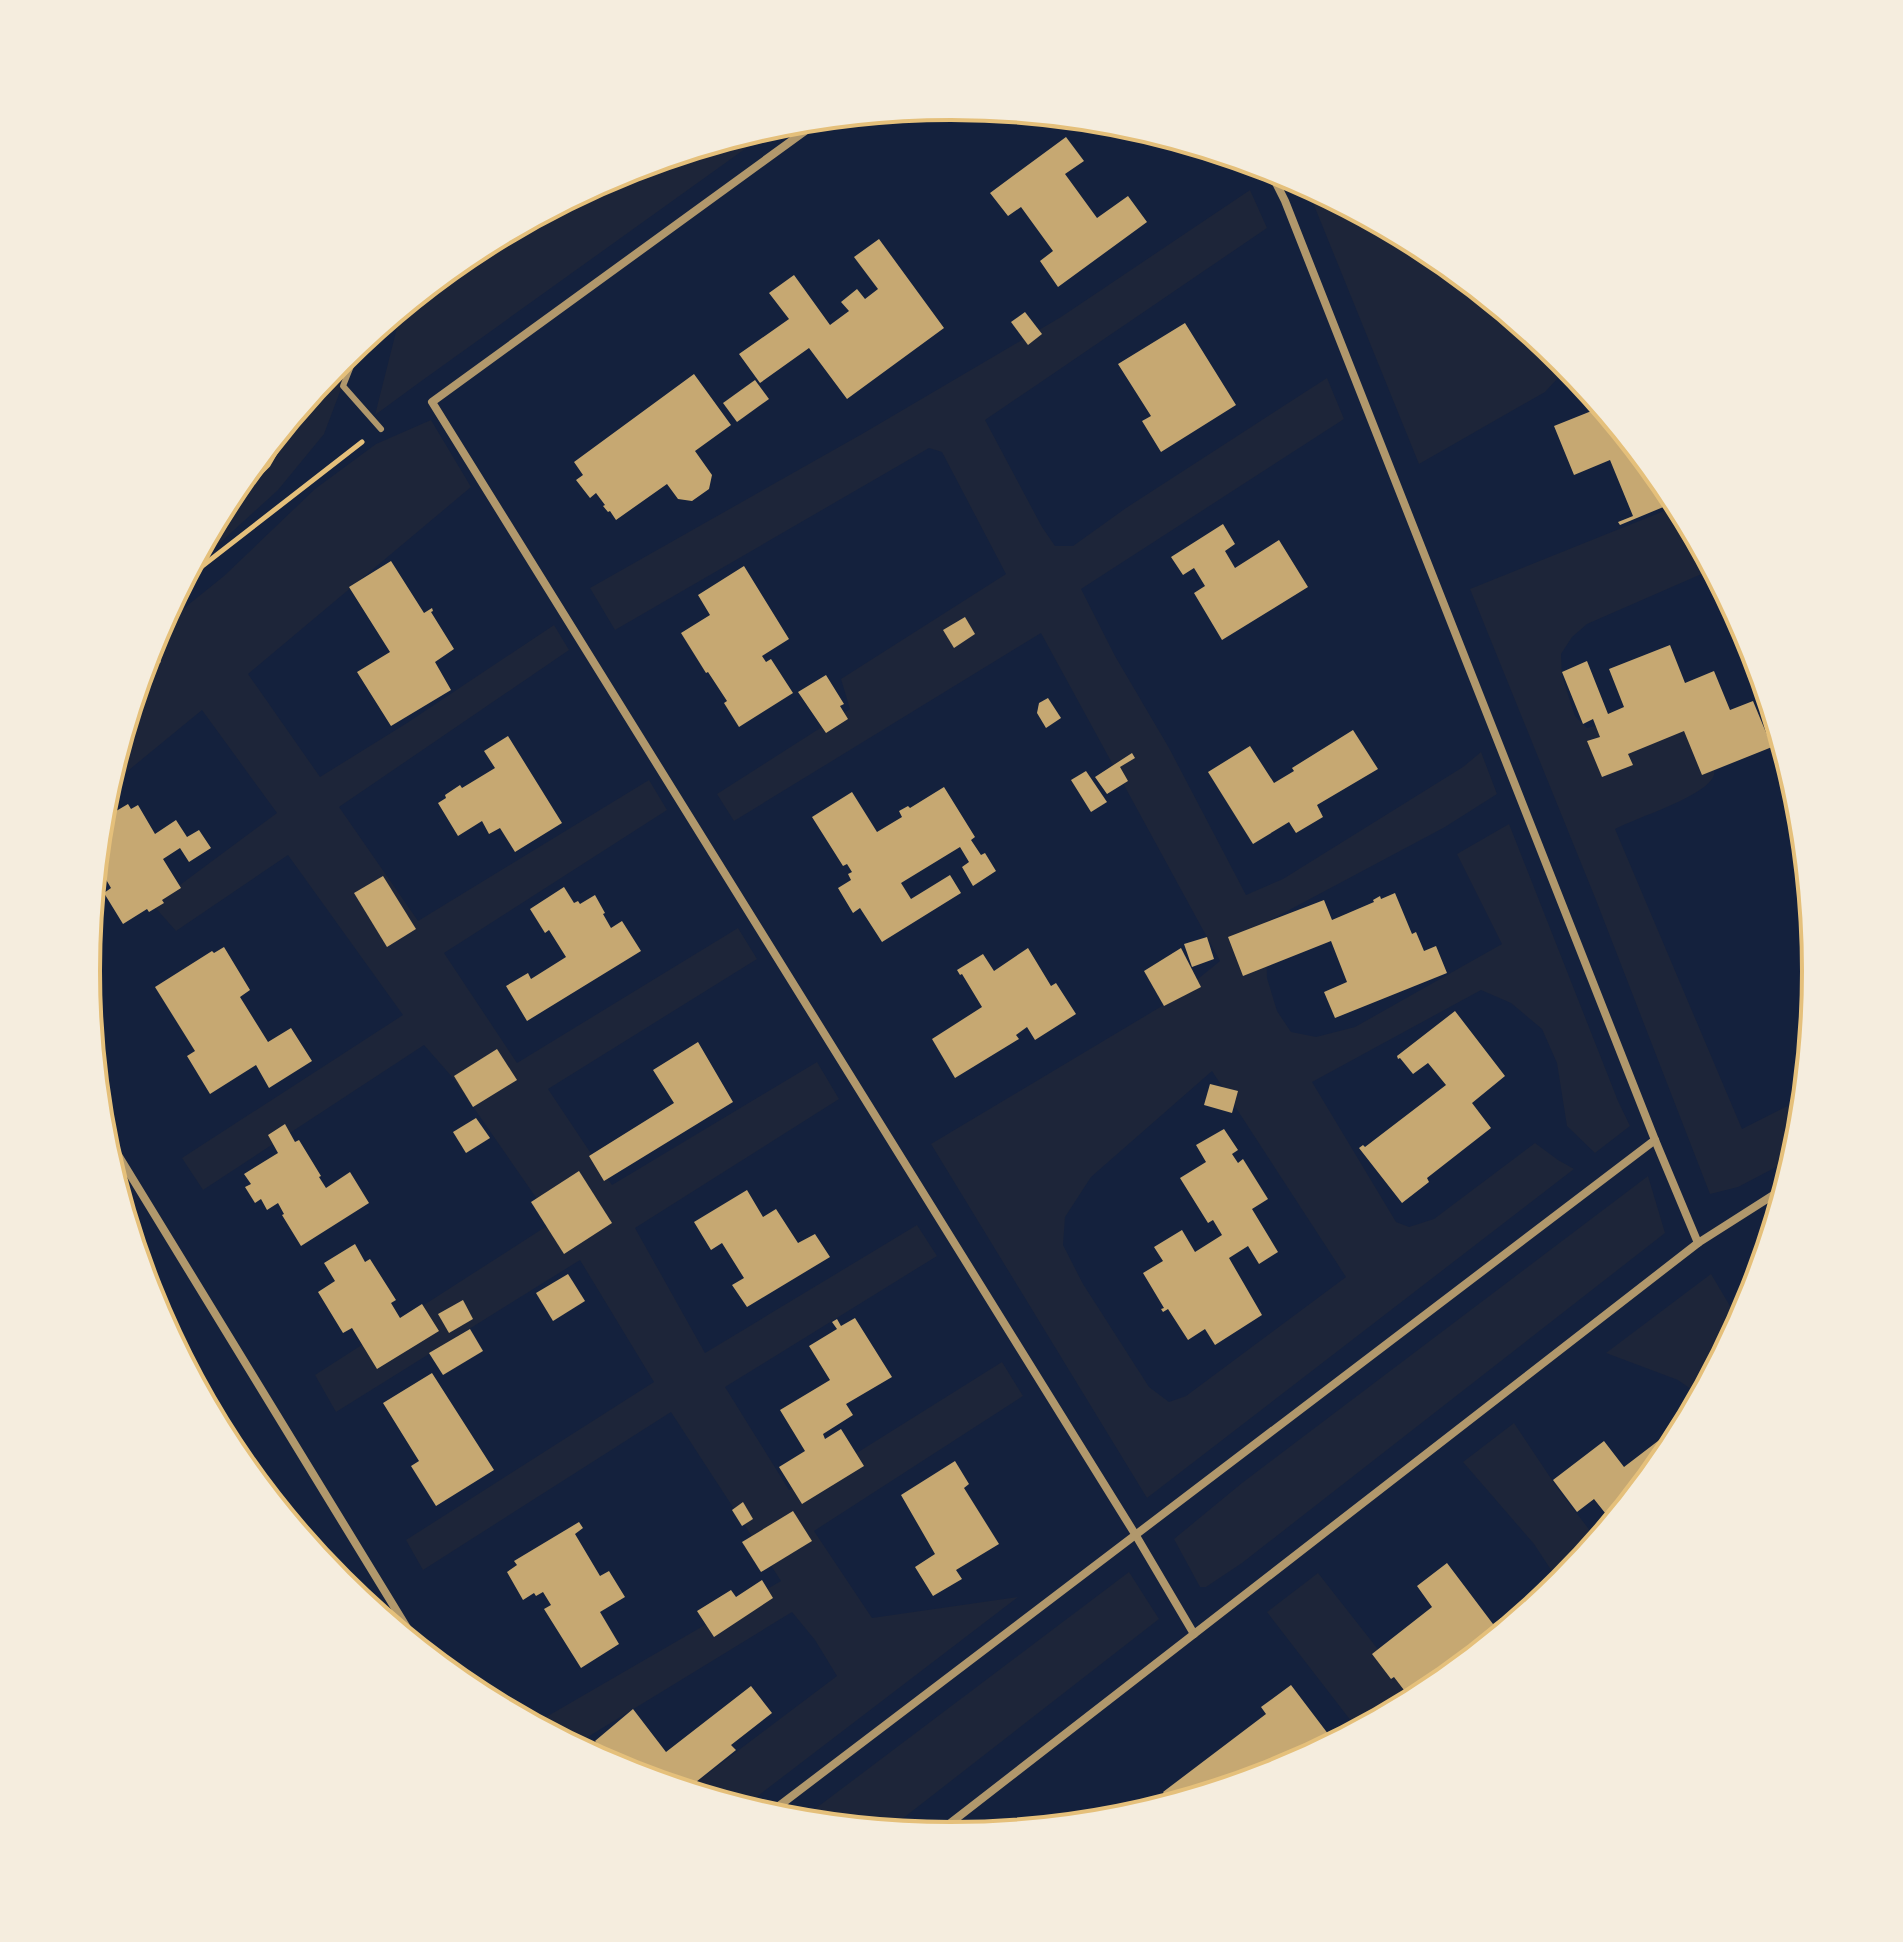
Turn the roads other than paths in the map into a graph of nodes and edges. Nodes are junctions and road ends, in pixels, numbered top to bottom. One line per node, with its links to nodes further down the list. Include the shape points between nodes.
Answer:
1 (802, 133): 9 (street, via 432,402)
2 (1276, 184): 5 (street)
3 (350, 368): 4 (lane, via 343,386)
4 (381, 429)
5 (1655, 1140): 8 (street); 9 (street)
6 (122, 1161): 10 (street)
7 (1773, 1195): 8 (street)
8 (1698, 1243): 11 (street)
9 (1135, 1534): 11 (street); 12 (street)
10 (404, 1623)
11 (1194, 1634): 13 (street)
12 (780, 1805)
13 (952, 1822)

